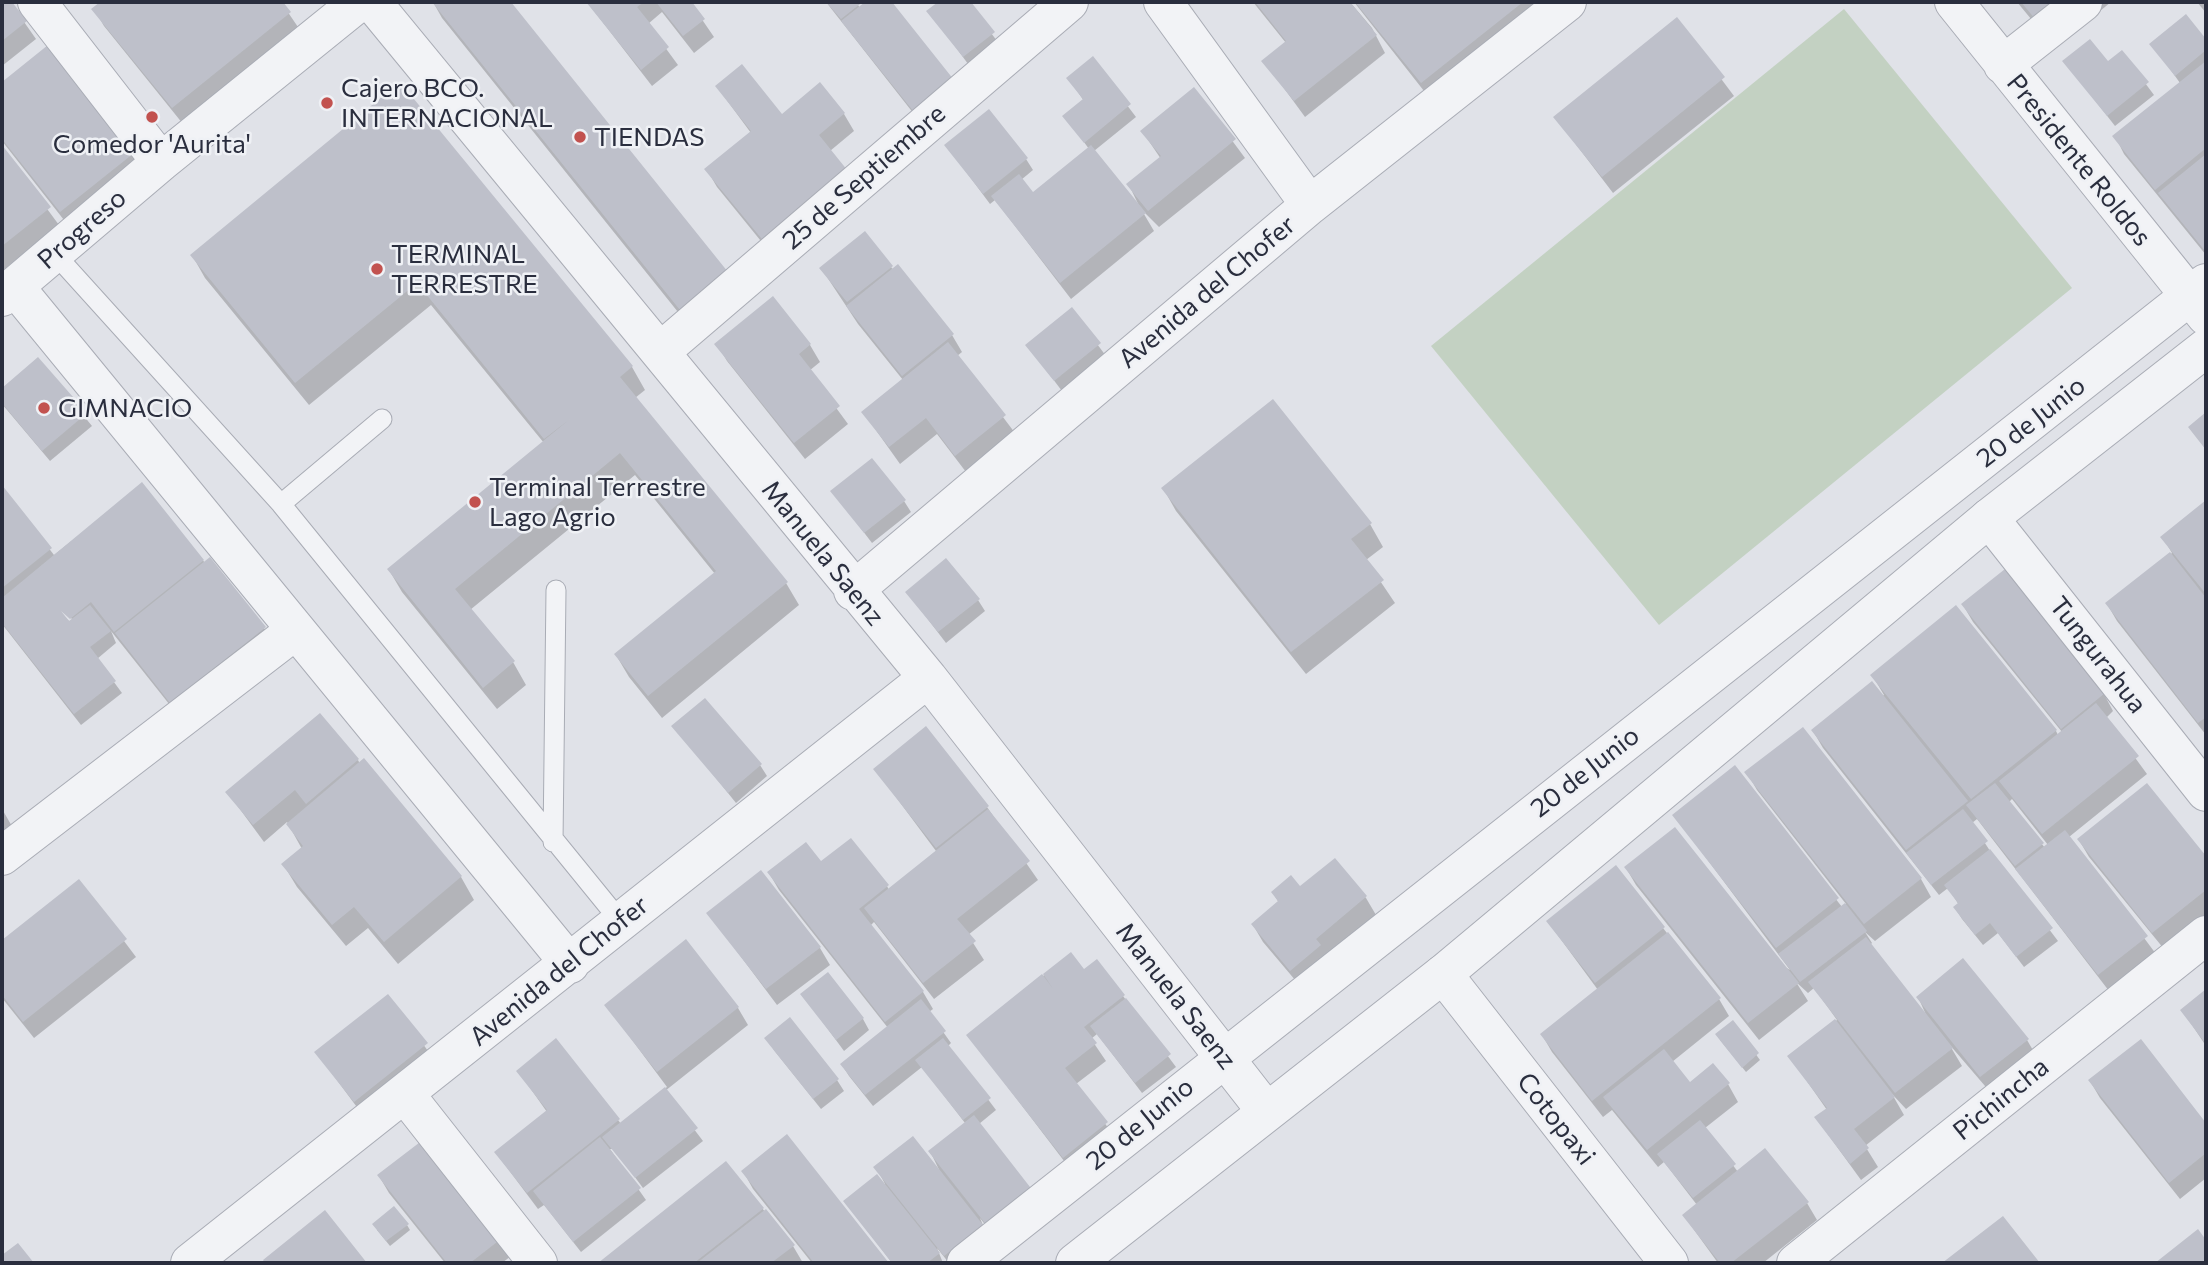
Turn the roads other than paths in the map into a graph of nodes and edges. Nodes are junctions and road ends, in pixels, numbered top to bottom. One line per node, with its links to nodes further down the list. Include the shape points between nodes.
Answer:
1 (37, 2): 10 (street)
2 (359, 2): 10 (street, Progreso)
3 (372, 2): 16 (street, Manuela Saenz)
4 (1069, 2): 16 (street, 25 de Septiembre)
5 (1163, 2): 11 (street)
6 (1567, 2): 11 (street, Avenida del Chofer)
7 (1954, 2): 9 (street, Presidente Roldos)
8 (2083, 2): 9 (street)
9 (2003, 65): 14 (street, Presidente Roldos)
10 (161, 162): 12 (street, Progreso)
11 (1310, 205): 21 (street, Avenida del Chofer)
12 (54, 253): 13 (street, Progreso); 18 (lane)
13 (9, 292): 22 (street)
14 (2201, 299): 31 (street, 20 de Junio)
15 (2206, 348): 19 (street, 20 de Junio)
16 (660, 352): 21 (street, Manuela Saenz)
17 (382, 419): 18 (lane)
18 (281, 504): 25 (lane)
19 (1989, 518): 24 (street, Tungurahua); 30 (street, 20 de Junio)
20 (556, 590): 25 (lane)
21 (853, 591): 23 (street, Manuela Saenz)
22 (296, 630): 26 (street); 29 (street)
23 (928, 678): 27 (street, Avenida del Chofer); 31 (street, Manuela Saenz)
24 (2206, 792)
25 (552, 842): 27 (lane)
26 (2, 856)
27 (621, 922): 29 (street, Avenida del Chofer)
28 (2206, 935): 39 (street, Pichincha)
29 (570, 964): 32 (street, Avenida del Chofer)
30 (1443, 974): 33 (street, 20 de Junio); 38 (street, Cotopaxi)
31 (1224, 1057): 33 (street, Manuela Saenz); 36 (street, 20 de Junio)
32 (405, 1094): 34 (street, Avenida del Chofer); 35 (street)
33 (1266, 1111): 37 (street, 20 de Junio)
34 (190, 1263)
35 (538, 1263)
36 (965, 1263)
37 (1075, 1263)
38 (1669, 1263)
39 (1796, 1263)

